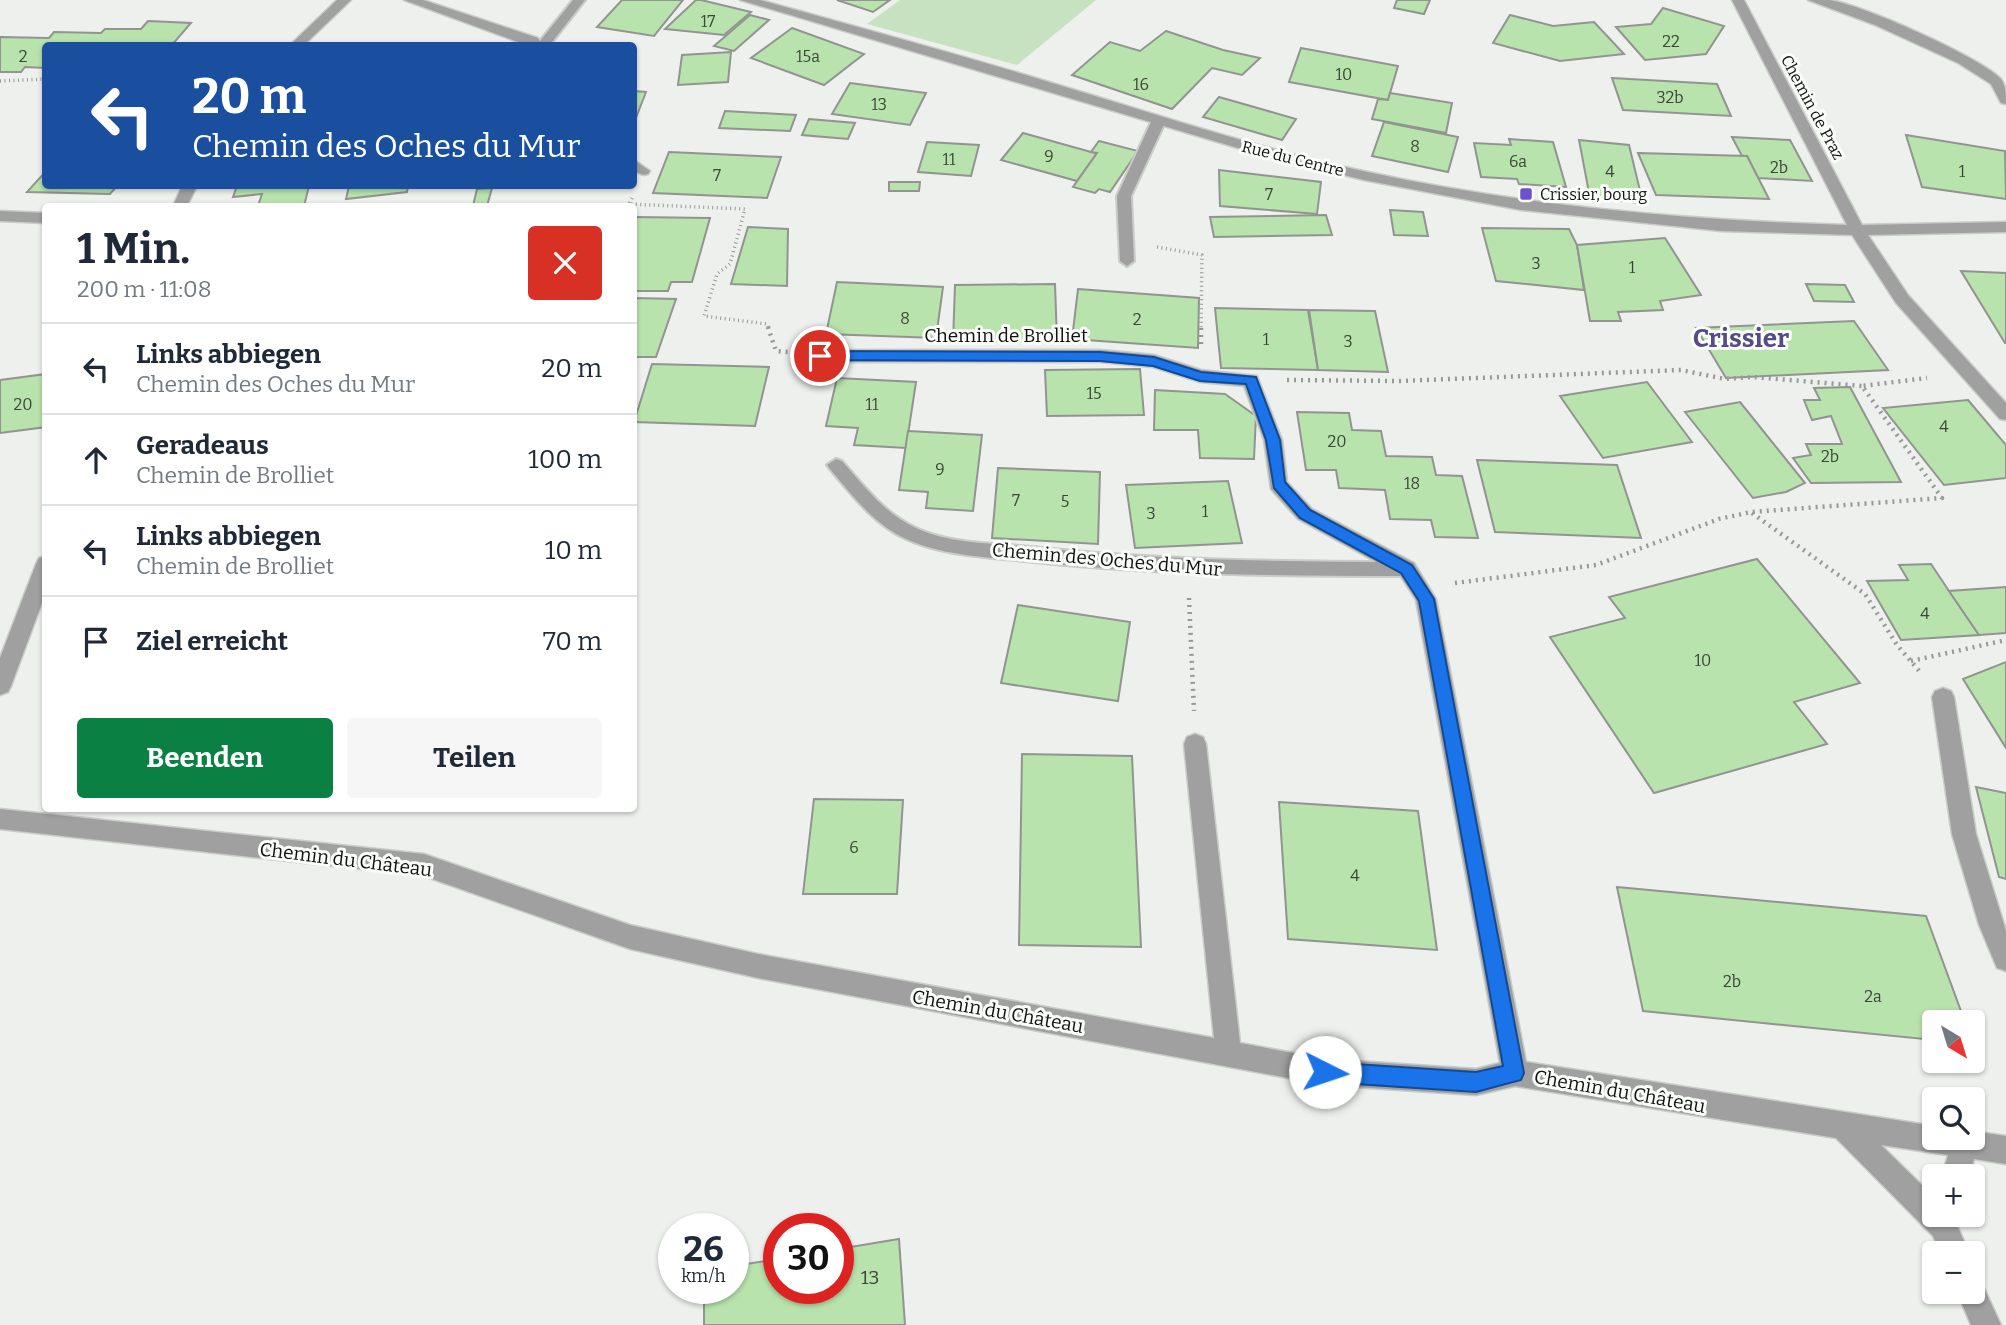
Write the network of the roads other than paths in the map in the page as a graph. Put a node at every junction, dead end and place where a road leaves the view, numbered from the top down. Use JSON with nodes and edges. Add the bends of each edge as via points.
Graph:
{"nodes":[{"id":1,"x":345,"y":0,"type":"edge"},
{"id":2,"x":410,"y":0,"type":"edge"},
{"id":3,"x":579,"y":0,"type":"edge"},
{"id":4,"x":746,"y":0,"type":"edge"},
{"id":5,"x":1738,"y":0,"type":"edge"},
{"id":6,"x":1814,"y":0,"type":"edge"},
{"id":7,"x":299,"y":42,"type":"edge"},
{"id":8,"x":534,"y":42,"type":"edge"},
{"id":9,"x":545,"y":42,"type":"edge"},
{"id":10,"x":2006,"y":100,"type":"edge"},
{"id":11,"x":1159,"y":120,"type":"junction"},
{"id":12,"x":0,"y":216,"type":"edge"},
{"id":13,"x":42,"y":218,"type":"edge"},
{"id":14,"x":2006,"y":227,"type":"edge"},
{"id":15,"x":1857,"y":230,"type":"junction"},
{"id":16,"x":1127,"y":261,"type":"dead end"},
{"id":17,"x":820,"y":356,"type":"road end"},
{"id":18,"x":2006,"y":414,"type":"edge"},
{"id":19,"x":836,"y":465,"type":"dead end"},
{"id":20,"x":1407,"y":569,"type":"junction"},
{"id":21,"x":42,"y":575,"type":"edge"},
{"id":22,"x":0,"y":686,"type":"edge"},
{"id":23,"x":1942,"y":697,"type":"road end"},
{"id":24,"x":1195,"y":744,"type":"road end"},
{"id":25,"x":0,"y":819,"type":"edge"},
{"id":26,"x":2006,"y":959,"type":"edge"},
{"id":27,"x":1228,"y":1053,"type":"junction"},
{"id":28,"x":1514,"y":1073,"type":"junction"},
{"id":29,"x":1843,"y":1126,"type":"junction"},
{"id":30,"x":1922,"y":1138,"type":"edge"},
{"id":31,"x":1985,"y":1148,"type":"edge"},
{"id":32,"x":2006,"y":1150,"type":"edge"},
{"id":33,"x":1922,"y":1199,"type":"edge"},
{"id":34,"x":1976,"y":1304,"type":"edge"},
{"id":35,"x":1986,"y":1325,"type":"edge"}],
"edges":[{"from":1,"to":7,"type":"street"},
{"from":2,"to":8,"type":"street"},
{"from":3,"to":9,"type":"lane"},
{"from":4,"to":11,"type":"street","name":"Rue du Centre"},
{"from":5,"to":15,"type":"street","name":"Chemin de Praz"},
{"from":6,"to":10,"type":"street","via":[[1857,12],[1966,62],[1996,81]]},
{"from":11,"to":15,"type":"street","name":"Rue du Centre","via":[[1352,173],[1521,205],[1721,226]]},
{"from":11,"to":16,"type":"lane","via":[[1124,196]]},
{"from":12,"to":13,"type":"street"},
{"from":14,"to":15,"type":"street","name":"Rue du Centre"},
{"from":15,"to":18,"type":"street","name":"Chemin de Praz","via":[[1902,299]]},
{"from":17,"to":20,"type":"street","name":"Chemin de Brolliet","via":[[1100,356],[1154,361],[1200,376],[1251,380],[1273,440],[1279,484],[1305,514]]},
{"from":19,"to":20,"type":"lane","name":"Chemin des Oches du Mur","via":[[883,518],[912,534],[952,545],[1188,566]]},
{"from":20,"to":28,"type":"street","via":[[1426,599]]},
{"from":21,"to":22,"type":"street"},
{"from":23,"to":26,"type":"street","via":[[1964,834]]},
{"from":24,"to":27,"type":"street"},
{"from":25,"to":27,"type":"street","name":"Chemin du Château","via":[[424,865],[630,937],[758,967]]},
{"from":27,"to":28,"type":"street","name":"Chemin du Château","via":[[1325,1072],[1462,1082]]},
{"from":28,"to":29,"type":"street","name":"Chemin du Château"},
{"from":29,"to":30,"type":"street","name":"Chemin du Château"},
{"from":29,"to":33,"type":"street"},
{"from":31,"to":32,"type":"street","name":"Chemin du Château"},
{"from":34,"to":35,"type":"street"}]}
